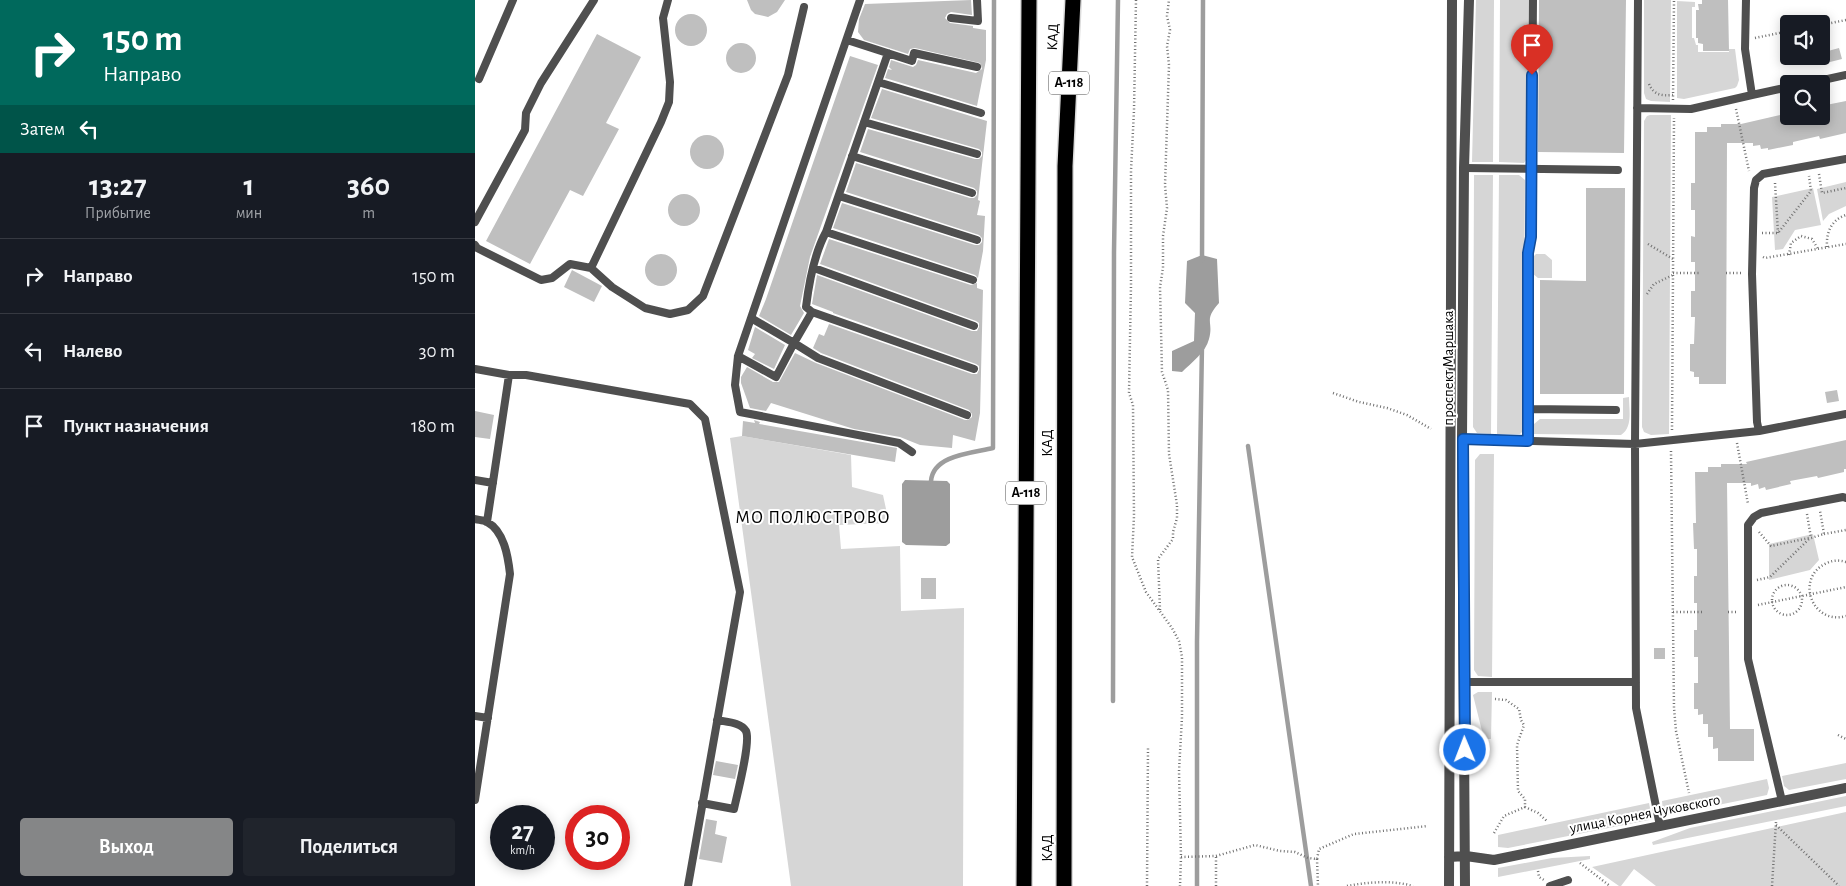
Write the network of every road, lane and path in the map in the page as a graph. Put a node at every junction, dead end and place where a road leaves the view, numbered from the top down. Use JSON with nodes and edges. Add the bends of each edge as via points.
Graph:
{"nodes":[{"id":1,"x":513,"y":0,"type":"edge"},
{"id":2,"x":594,"y":0,"type":"edge"},
{"id":3,"x":668,"y":0,"type":"edge"},
{"id":4,"x":860,"y":0,"type":"edge"},
{"id":5,"x":977,"y":0,"type":"edge"},
{"id":6,"x":1029,"y":0,"type":"edge"},
{"id":7,"x":1073,"y":0,"type":"edge"},
{"id":8,"x":1135,"y":0,"type":"edge"},
{"id":9,"x":1169,"y":0,"type":"edge"},
{"id":10,"x":1452,"y":0,"type":"edge"},
{"id":11,"x":1469,"y":0,"type":"edge"},
{"id":12,"x":1533,"y":0,"type":"edge"},
{"id":13,"x":1638,"y":0,"type":"edge"},
{"id":14,"x":1674,"y":0,"type":"edge"},
{"id":15,"x":1746,"y":0,"type":"edge"},
{"id":16,"x":804,"y":7,"type":"dead end"},
{"id":17,"x":951,"y":18,"type":"dead end"},
{"id":18,"x":1846,"y":20,"type":"edge"},
{"id":19,"x":1830,"y":23,"type":"edge"},
{"id":20,"x":1780,"y":33,"type":"edge"},
{"id":21,"x":1753,"y":38,"type":"dead end"},
{"id":22,"x":847,"y":40,"type":"junction"},
{"id":23,"x":888,"y":53,"type":"junction"},
{"id":24,"x":977,"y":67,"type":"dead end"},
{"id":25,"x":1846,"y":75,"type":"edge"},
{"id":26,"x":1830,"y":79,"type":"edge"},
{"id":27,"x":479,"y":80,"type":"dead end"},
{"id":28,"x":878,"y":82,"type":"junction"},
{"id":29,"x":1648,"y":83,"type":"dead end"},
{"id":30,"x":1780,"y":89,"type":"edge"},
{"id":31,"x":1673,"y":95,"type":"junction"},
{"id":32,"x":1752,"y":95,"type":"junction"},
{"id":33,"x":1736,"y":106,"type":"dead end"},
{"id":34,"x":1637,"y":108,"type":"junction"},
{"id":35,"x":1673,"y":108,"type":"junction"},
{"id":36,"x":981,"y":113,"type":"dead end"},
{"id":37,"x":864,"y":122,"type":"junction"},
{"id":38,"x":977,"y":154,"type":"dead end"},
{"id":39,"x":852,"y":156,"type":"junction"},
{"id":40,"x":1846,"y":159,"type":"edge"},
{"id":41,"x":1464,"y":168,"type":"junction"},
{"id":42,"x":1531,"y":169,"type":"junction"},
{"id":43,"x":1618,"y":170,"type":"dead end"},
{"id":44,"x":1749,"y":171,"type":"dead end"},
{"id":45,"x":1819,"y":174,"type":"dead end"},
{"id":46,"x":1809,"y":176,"type":"dead end"},
{"id":47,"x":1775,"y":182,"type":"dead end"},
{"id":48,"x":1846,"y":188,"type":"edge"},
{"id":49,"x":973,"y":192,"type":"dead end"},
{"id":50,"x":839,"y":196,"type":"junction"},
{"id":51,"x":1846,"y":215,"type":"edge"},
{"id":52,"x":475,"y":222,"type":"edge"},
{"id":53,"x":827,"y":232,"type":"junction"},
{"id":54,"x":1761,"y":233,"type":"dead end"},
{"id":55,"x":1778,"y":233,"type":"junction"},
{"id":56,"x":977,"y":240,"type":"dead end"},
{"id":57,"x":1648,"y":244,"type":"dead end"},
{"id":58,"x":1846,"y":244,"type":"edge"},
{"id":59,"x":475,"y":245,"type":"edge"},
{"id":60,"x":1827,"y":248,"type":"junction"},
{"id":61,"x":1818,"y":249,"type":"junction"},
{"id":62,"x":1760,"y":254,"type":"dead end"},
{"id":63,"x":1789,"y":255,"type":"junction"},
{"id":64,"x":1673,"y":259,"type":"junction"},
{"id":65,"x":591,"y":268,"type":"junction"},
{"id":66,"x":814,"y":268,"type":"junction"},
{"id":67,"x":1699,"y":273,"type":"dead end"},
{"id":68,"x":1726,"y":273,"type":"dead end"},
{"id":69,"x":1745,"y":273,"type":"dead end"},
{"id":70,"x":1673,"y":274,"type":"junction"},
{"id":71,"x":973,"y":280,"type":"dead end"},
{"id":72,"x":1647,"y":294,"type":"dead end"},
{"id":73,"x":812,"y":312,"type":"junction"},
{"id":74,"x":751,"y":318,"type":"junction"},
{"id":75,"x":974,"y":326,"type":"dead end"},
{"id":76,"x":794,"y":343,"type":"junction"},
{"id":77,"x":738,"y":356,"type":"junction"},
{"id":78,"x":475,"y":369,"type":"edge"},
{"id":79,"x":975,"y":369,"type":"dead end"},
{"id":80,"x":509,"y":375,"type":"junction"},
{"id":81,"x":1333,"y":393,"type":"dead end"},
{"id":82,"x":1528,"y":409,"type":"junction"},
{"id":83,"x":1616,"y":410,"type":"dead end"},
{"id":84,"x":1846,"y":414,"type":"edge"},
{"id":85,"x":967,"y":416,"type":"dead end"},
{"id":86,"x":1431,"y":429,"type":"dead end"},
{"id":87,"x":1759,"y":431,"type":"junction"},
{"id":88,"x":1463,"y":439,"type":"junction"},
{"id":89,"x":1528,"y":441,"type":"junction"},
{"id":90,"x":1672,"y":441,"type":"junction"},
{"id":91,"x":1737,"y":443,"type":"dead end"},
{"id":92,"x":1635,"y":444,"type":"junction"},
{"id":93,"x":912,"y":452,"type":"dead end"},
{"id":94,"x":475,"y":480,"type":"edge"},
{"id":95,"x":493,"y":482,"type":"junction"},
{"id":96,"x":1846,"y":498,"type":"edge"},
{"id":97,"x":1748,"y":504,"type":"dead end"},
{"id":98,"x":1828,"y":508,"type":"dead end"},
{"id":99,"x":1820,"y":510,"type":"junction"},
{"id":100,"x":1807,"y":513,"type":"junction"},
{"id":101,"x":1799,"y":515,"type":"dead end"},
{"id":102,"x":475,"y":519,"type":"edge"},
{"id":103,"x":487,"y":522,"type":"junction"},
{"id":104,"x":1748,"y":525,"type":"junction"},
{"id":105,"x":1846,"y":530,"type":"edge"},
{"id":106,"x":1824,"y":534,"type":"junction"},
{"id":107,"x":1811,"y":538,"type":"junction"},
{"id":108,"x":1846,"y":562,"type":"edge"},
{"id":109,"x":1770,"y":577,"type":"dead end"},
{"id":110,"x":1846,"y":587,"type":"edge"},
{"id":111,"x":1809,"y":594,"type":"junction"},
{"id":112,"x":1802,"y":596,"type":"junction"},
{"id":113,"x":1772,"y":603,"type":"junction"},
{"id":114,"x":1747,"y":607,"type":"junction"},
{"id":115,"x":1160,"y":612,"type":"junction"},
{"id":116,"x":1673,"y":612,"type":"junction"},
{"id":117,"x":1702,"y":612,"type":"dead end"},
{"id":118,"x":1728,"y":612,"type":"dead end"},
{"id":119,"x":1739,"y":612,"type":"dead end"},
{"id":120,"x":1846,"y":616,"type":"edge"},
{"id":121,"x":1464,"y":682,"type":"junction"},
{"id":122,"x":1636,"y":682,"type":"junction"},
{"id":123,"x":1495,"y":698,"type":"dead end"},
{"id":124,"x":475,"y":716,"type":"edge"},
{"id":125,"x":488,"y":718,"type":"junction"},
{"id":126,"x":717,"y":720,"type":"junction"},
{"id":127,"x":1838,"y":735,"type":"dead end"},
{"id":128,"x":1846,"y":739,"type":"edge"},
{"id":129,"x":1148,"y":748,"type":"dead end"},
{"id":130,"x":1846,"y":788,"type":"edge"},
{"id":131,"x":1689,"y":793,"type":"dead end"},
{"id":132,"x":475,"y":800,"type":"edge"},
{"id":133,"x":1782,"y":801,"type":"junction"},
{"id":134,"x":702,"y":803,"type":"junction"},
{"id":135,"x":1525,"y":807,"type":"junction"},
{"id":136,"x":1548,"y":822,"type":"dead end"},
{"id":137,"x":1428,"y":826,"type":"dead end"},
{"id":138,"x":1660,"y":826,"type":"junction"},
{"id":139,"x":1494,"y":833,"type":"dead end"},
{"id":140,"x":1216,"y":856,"type":"junction"},
{"id":141,"x":1466,"y":856,"type":"junction"},
{"id":142,"x":1181,"y":857,"type":"junction"},
{"id":143,"x":1449,"y":857,"type":"junction"},
{"id":144,"x":1317,"y":859,"type":"junction"},
{"id":145,"x":1580,"y":862,"type":"dead end"},
{"id":146,"x":1568,"y":880,"type":"dead end"},
{"id":147,"x":688,"y":886,"type":"edge"},
{"id":148,"x":1024,"y":886,"type":"edge"},
{"id":149,"x":1064,"y":886,"type":"edge"},
{"id":150,"x":1147,"y":886,"type":"edge"},
{"id":151,"x":1180,"y":886,"type":"edge"},
{"id":152,"x":1215,"y":886,"type":"edge"},
{"id":153,"x":1318,"y":886,"type":"edge"},
{"id":154,"x":1347,"y":886,"type":"edge"},
{"id":155,"x":1413,"y":886,"type":"edge"},
{"id":156,"x":1449,"y":886,"type":"edge"},
{"id":157,"x":1465,"y":886,"type":"edge"},
{"id":158,"x":1550,"y":886,"type":"edge"},
{"id":159,"x":1610,"y":886,"type":"edge"},
{"id":160,"x":1772,"y":886,"type":"edge"},
{"id":161,"x":1839,"y":886,"type":"edge"}],
"edges":[{"from":1,"to":27,"type":"lane"},
{"from":2,"to":52,"type":"lane","via":[[541,83],[526,113],[525,130]]},
{"from":3,"to":65,"type":"lane","via":[[663,18],[669,102]]},
{"from":4,"to":22,"type":"lane"},
{"from":5,"to":17,"type":"lane","via":[[978,21]]},
{"from":6,"to":148,"type":"highway","name":"КАД","number":"А-118"},
{"from":7,"to":149,"type":"highway","name":"КАД","number":"А-118","via":[[1065,166]]},
{"from":8,"to":115,"type":"path","via":[[1129,393],[1133,405],[1132,557],[1146,592]]},
{"from":9,"to":115,"type":"path","via":[[1167,208],[1160,287],[1162,372],[1168,390],[1169,454],[1177,518],[1173,539],[1159,559]]},
{"from":10,"to":143,"type":"street","name":"проспект Маршака"},
{"from":11,"to":41,"type":"street","name":"проспект Маршака"},
{"from":12,"to":42,"type":"lane"},
{"from":13,"to":34,"type":"lane"},
{"from":14,"to":31,"type":"path"},
{"from":15,"to":32,"type":"lane","via":[[1745,49]]},
{"from":16,"to":65,"type":"lane","via":[[788,75],[703,296],[688,310],[670,314],[645,308]]},
{"from":18,"to":19,"type":"path"},
{"from":20,"to":21,"type":"path"},
{"from":22,"to":23,"type":"lane"},
{"from":22,"to":74,"type":"lane"},
{"from":23,"to":24,"type":"lane","via":[[912,60],[914,53]]},
{"from":23,"to":28,"type":"lane"},
{"from":25,"to":26,"type":"lane"},
{"from":28,"to":36,"type":"lane"},
{"from":28,"to":37,"type":"lane"},
{"from":29,"to":31,"type":"path","via":[[1657,94]]},
{"from":30,"to":32,"type":"lane"},
{"from":31,"to":35,"type":"path"},
{"from":32,"to":35,"type":"lane","via":[[1691,109]]},
{"from":33,"to":44,"type":"path"},
{"from":34,"to":35,"type":"lane"},
{"from":34,"to":92,"type":"lane"},
{"from":35,"to":64,"type":"path"},
{"from":37,"to":38,"type":"lane"},
{"from":37,"to":39,"type":"lane"},
{"from":39,"to":49,"type":"lane"},
{"from":39,"to":50,"type":"lane"},
{"from":40,"to":87,"type":"lane","via":[[1763,174],[1756,180],[1753,274]]},
{"from":41,"to":42,"type":"lane"},
{"from":41,"to":88,"type":"street","name":"проспект Маршака"},
{"from":42,"to":43,"type":"lane"},
{"from":42,"to":82,"type":"lane"},
{"from":45,"to":48,"type":"path","via":[[1822,193]]},
{"from":46,"to":55,"type":"path","via":[[1811,191]]},
{"from":47,"to":55,"type":"path"},
{"from":50,"to":53,"type":"lane"},
{"from":50,"to":56,"type":"lane"},
{"from":51,"to":60,"type":"path","via":[[1831,226]]},
{"from":53,"to":66,"type":"lane"},
{"from":53,"to":71,"type":"lane"},
{"from":54,"to":55,"type":"path"},
{"from":57,"to":64,"type":"path"},
{"from":58,"to":60,"type":"path"},
{"from":59,"to":65,"type":"lane","via":[[541,280],[552,278],[570,264]]},
{"from":60,"to":61,"type":"path"},
{"from":61,"to":63,"type":"path"},
{"from":61,"to":63,"type":"path","via":[[1812,239],[1801,236],[1791,243]]},
{"from":62,"to":63,"type":"path","via":[[1765,258]]},
{"from":64,"to":70,"type":"path"},
{"from":66,"to":73,"type":"lane","via":[[806,307]]},
{"from":66,"to":75,"type":"lane"},
{"from":67,"to":70,"type":"path"},
{"from":68,"to":69,"type":"path"},
{"from":70,"to":72,"type":"path","via":[[1654,284]]},
{"from":70,"to":90,"type":"path"},
{"from":73,"to":76,"type":"lane"},
{"from":73,"to":79,"type":"lane"},
{"from":74,"to":76,"type":"lane"},
{"from":74,"to":77,"type":"lane"},
{"from":76,"to":77,"type":"lane","via":[[776,377]]},
{"from":76,"to":85,"type":"lane","via":[[818,358]]},
{"from":77,"to":93,"type":"lane","via":[[735,385],[739,412],[899,443]]},
{"from":78,"to":80,"type":"lane"},
{"from":80,"to":95,"type":"lane"},
{"from":80,"to":126,"type":"lane","via":[[526,375],[689,404],[705,419],[739,592]]},
{"from":81,"to":86,"type":"path","via":[[1407,415]]},
{"from":82,"to":83,"type":"lane"},
{"from":82,"to":89,"type":"lane"},
{"from":84,"to":87,"type":"lane"},
{"from":87,"to":90,"type":"lane"},
{"from":88,"to":89,"type":"lane"},
{"from":88,"to":121,"type":"street","name":"проспект Маршака"},
{"from":89,"to":92,"type":"lane"},
{"from":90,"to":92,"type":"lane"},
{"from":90,"to":116,"type":"path"},
{"from":91,"to":97,"type":"path"},
{"from":92,"to":122,"type":"lane"},
{"from":94,"to":95,"type":"lane"},
{"from":95,"to":103,"type":"lane"},
{"from":96,"to":104,"type":"lane","via":[[1761,513]]},
{"from":98,"to":99,"type":"path"},
{"from":99,"to":100,"type":"path"},
{"from":99,"to":106,"type":"path"},
{"from":100,"to":101,"type":"path"},
{"from":100,"to":107,"type":"path"},
{"from":102,"to":103,"type":"lane"},
{"from":103,"to":125,"type":"lane","via":[[501,536],[510,574]]},
{"from":104,"to":107,"type":"path","via":[[1755,528],[1771,546]]},
{"from":104,"to":114,"type":"lane"},
{"from":105,"to":106,"type":"path"},
{"from":106,"to":107,"type":"path"},
{"from":107,"to":109,"type":"path"},
{"from":108,"to":111,"type":"path","via":[[1832,561],[1821,565],[1813,573]]},
{"from":110,"to":111,"type":"path"},
{"from":111,"to":112,"type":"path"},
{"from":111,"to":120,"type":"path","via":[[1813,605],[1822,613],[1832,617]]},
{"from":112,"to":113,"type":"path"},
{"from":112,"to":113,"type":"path","via":[[1791,585],[1781,586],[1773,593]]},
{"from":112,"to":113,"type":"path","via":[[1800,608],[1790,615],[1778,613]]},
{"from":113,"to":114,"type":"path"},
{"from":114,"to":133,"type":"lane","via":[[1748,659]]},
{"from":115,"to":142,"type":"path","via":[[1179,641],[1182,657]]},
{"from":116,"to":117,"type":"path"},
{"from":116,"to":131,"type":"path","via":[[1676,731]]},
{"from":118,"to":119,"type":"path"},
{"from":121,"to":122,"type":"lane"},
{"from":121,"to":141,"type":"street","name":"проспект Маршака"},
{"from":122,"to":138,"type":"lane","via":[[1636,708]]},
{"from":123,"to":135,"type":"path","via":[[1506,700],[1519,709],[1524,724],[1517,754],[1518,791],[1525,799]]},
{"from":124,"to":125,"type":"lane"},
{"from":125,"to":132,"type":"lane"},
{"from":126,"to":134,"type":"lane"},
{"from":126,"to":134,"type":"lane","via":[[741,726],[746,732],[747,746],[735,810]]},
{"from":127,"to":128,"type":"path"},
{"from":129,"to":150,"type":"path"},
{"from":130,"to":133,"type":"street","name":"улица Корнея Чуковского"},
{"from":133,"to":138,"type":"street","name":"улица Корнея Чуковского"},
{"from":134,"to":147,"type":"lane"},
{"from":135,"to":136,"type":"path","via":[[1538,812]]},
{"from":135,"to":139,"type":"path","via":[[1504,816]]},
{"from":137,"to":144,"type":"path","via":[[1354,834],[1319,849]]},
{"from":138,"to":141,"type":"street","name":"улица Корнея Чуковского","via":[[1494,860]]},
{"from":140,"to":142,"type":"path"},
{"from":140,"to":144,"type":"path","via":[[1255,845]]},
{"from":140,"to":152,"type":"path"},
{"from":141,"to":143,"type":"street","name":"улица Корнея Чуковского"},
{"from":141,"to":157,"type":"street","name":"проспект Маршака"},
{"from":142,"to":151,"type":"path"},
{"from":143,"to":156,"type":"street","name":"проспект Маршака"},
{"from":144,"to":153,"type":"path"},
{"from":145,"to":159,"type":"path"},
{"from":146,"to":158,"type":"lane"},
{"from":154,"to":155,"type":"path","via":[[1386,882]]},
{"from":160,"to":161,"type":"path","via":[[1776,824]]}]}
